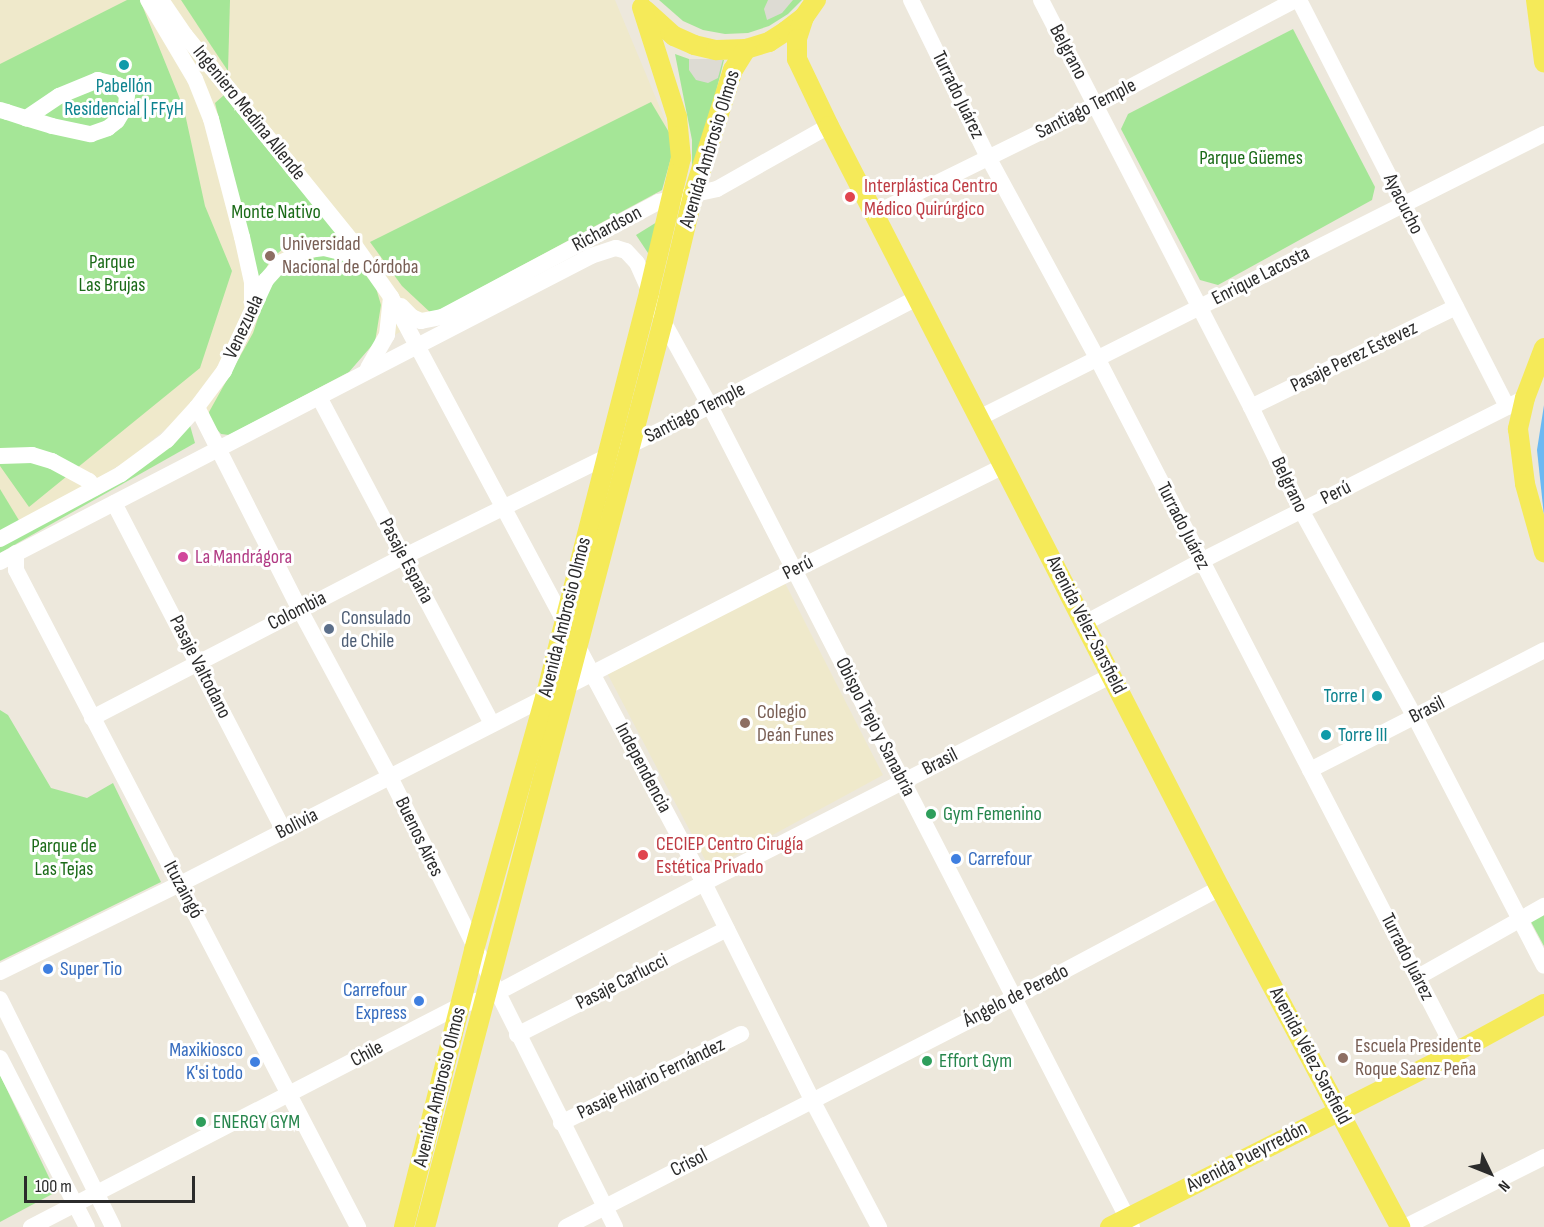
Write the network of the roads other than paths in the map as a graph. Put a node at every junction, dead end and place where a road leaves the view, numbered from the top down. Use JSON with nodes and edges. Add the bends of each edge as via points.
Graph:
{"nodes":[{"id":1,"x":148,"y":0,"type":"edge"},
{"id":2,"x":161,"y":0,"type":"edge"},
{"id":3,"x":816,"y":0,"type":"edge"},
{"id":4,"x":911,"y":0,"type":"edge"},
{"id":5,"x":1041,"y":0,"type":"edge"},
{"id":6,"x":1297,"y":0,"type":"edge"},
{"id":7,"x":1536,"y":0,"type":"edge"},
{"id":8,"x":640,"y":3,"type":"edge"},
{"id":9,"x":804,"y":17,"type":"junction"},
{"id":10,"x":746,"y":49,"type":"junction"},
{"id":11,"x":1544,"y":62,"type":"edge"},
{"id":12,"x":225,"y":85,"type":"junction"},
{"id":13,"x":204,"y":98,"type":"junction"},
{"id":14,"x":1096,"y":105,"type":"junction"},
{"id":15,"x":0,"y":110,"type":"edge"},
{"id":16,"x":26,"y":118,"type":"junction"},
{"id":17,"x":830,"y":126,"type":"junction"},
{"id":18,"x":1544,"y":134,"type":"edge"},
{"id":19,"x":988,"y":157,"type":"junction"},
{"id":20,"x":693,"y":195,"type":"junction"},
{"id":21,"x":671,"y":198,"type":"junction"},
{"id":22,"x":1403,"y":204,"type":"junction"},
{"id":23,"x":874,"y":214,"type":"junction"},
{"id":24,"x":373,"y":268,"type":"junction"},
{"id":25,"x":650,"y":292,"type":"junction"},
{"id":26,"x":392,"y":297,"type":"junction"},
{"id":27,"x":917,"y":298,"type":"junction"},
{"id":28,"x":1456,"y":307,"type":"junction"},
{"id":29,"x":1198,"y":308,"type":"junction"},
{"id":30,"x":252,"y":311,"type":"junction"},
{"id":31,"x":663,"y":321,"type":"junction"},
{"id":32,"x":418,"y":344,"type":"junction"},
{"id":33,"x":1544,"y":348,"type":"edge"},
{"id":34,"x":1097,"y":358,"type":"junction"},
{"id":35,"x":366,"y":371,"type":"junction"},
{"id":36,"x":319,"y":397,"type":"junction"},
{"id":37,"x":1525,"y":398,"type":"junction"},
{"id":38,"x":710,"y":406,"type":"junction"},
{"id":39,"x":197,"y":407,"type":"junction"},
{"id":40,"x":1251,"y":407,"type":"junction"},
{"id":41,"x":1507,"y":407,"type":"junction"},
{"id":42,"x":979,"y":418,"type":"junction"},
{"id":43,"x":629,"y":446,"type":"junction"},
{"id":44,"x":218,"y":449,"type":"junction"},
{"id":45,"x":0,"y":456,"type":"edge"},
{"id":46,"x":606,"y":458,"type":"junction"},
{"id":47,"x":1004,"y":466,"type":"junction"},
{"id":48,"x":95,"y":488,"type":"junction"},
{"id":49,"x":114,"y":503,"type":"junction"},
{"id":50,"x":504,"y":507,"type":"junction"},
{"id":51,"x":1301,"y":510,"type":"junction"},
{"id":52,"x":0,"y":539,"type":"edge"},
{"id":53,"x":1544,"y":552,"type":"edge"},
{"id":54,"x":16,"y":553,"type":"junction"},
{"id":55,"x":404,"y":556,"type":"junction"},
{"id":56,"x":1201,"y":561,"type":"junction"},
{"id":57,"x":0,"y":562,"type":"edge"},
{"id":58,"x":795,"y":570,"type":"junction"},
{"id":59,"x":300,"y":610,"type":"junction"},
{"id":60,"x":563,"y":618,"type":"junction"},
{"id":61,"x":1085,"y":623,"type":"junction"},
{"id":62,"x":577,"y":643,"type":"junction"},
{"id":63,"x":1544,"y":650,"type":"edge"},
{"id":64,"x":197,"y":661,"type":"junction"},
{"id":65,"x":593,"y":673,"type":"junction"},
{"id":66,"x":1112,"y":675,"type":"junction"},
{"id":67,"x":568,"y":686,"type":"junction"},
{"id":68,"x":545,"y":698,"type":"junction"},
{"id":69,"x":1415,"y":717,"type":"junction"},
{"id":70,"x":92,"y":718,"type":"junction"},
{"id":71,"x":492,"y":724,"type":"junction"},
{"id":72,"x":1310,"y":770,"type":"junction"},
{"id":73,"x":390,"y":777,"type":"junction"},
{"id":74,"x":902,"y":781,"type":"junction"},
{"id":75,"x":284,"y":831,"type":"junction"},
{"id":76,"x":704,"y":883,"type":"junction"},
{"id":77,"x":180,"y":884,"type":"junction"},
{"id":78,"x":1220,"y":888,"type":"junction"},
{"id":79,"x":1544,"y":906,"type":"edge"},
{"id":80,"x":1521,"y":919,"type":"junction"},
{"id":81,"x":727,"y":929,"type":"junction"},
{"id":82,"x":474,"y":950,"type":"junction"},
{"id":83,"x":1544,"y":966,"type":"edge"},
{"id":84,"x":0,"y":972,"type":"edge"},
{"id":85,"x":1418,"y":977,"type":"junction"},
{"id":86,"x":492,"y":990,"type":"junction"},
{"id":87,"x":1015,"y":997,"type":"junction"},
{"id":88,"x":0,"y":999,"type":"edge"},
{"id":89,"x":1544,"y":1004,"type":"edge"},
{"id":90,"x":461,"y":1005,"type":"junction"},
{"id":91,"x":741,"y":1034,"type":"dead end"},
{"id":92,"x":516,"y":1035,"type":"junction"},
{"id":93,"x":1456,"y":1052,"type":"junction"},
{"id":94,"x":0,"y":1058,"type":"edge"},
{"id":95,"x":290,"y":1094,"type":"junction"},
{"id":96,"x":812,"y":1100,"type":"junction"},
{"id":97,"x":1339,"y":1110,"type":"junction"},
{"id":98,"x":561,"y":1124,"type":"junction"},
{"id":99,"x":1544,"y":1156,"type":"edge"},
{"id":100,"x":96,"y":1195,"type":"junction"},
{"id":101,"x":72,"y":1207,"type":"junction"},
{"id":102,"x":605,"y":1207,"type":"junction"},
{"id":103,"x":1123,"y":1224,"type":"edge"},
{"id":104,"x":31,"y":1227,"type":"edge"},
{"id":105,"x":63,"y":1227,"type":"edge"},
{"id":106,"x":87,"y":1227,"type":"edge"},
{"id":107,"x":113,"y":1227,"type":"edge"},
{"id":108,"x":358,"y":1227,"type":"edge"},
{"id":109,"x":405,"y":1227,"type":"edge"},
{"id":110,"x":425,"y":1227,"type":"edge"},
{"id":111,"x":566,"y":1227,"type":"edge"},
{"id":112,"x":615,"y":1227,"type":"edge"},
{"id":113,"x":879,"y":1227,"type":"edge"},
{"id":114,"x":1400,"y":1227,"type":"edge"},
{"id":115,"x":1405,"y":1227,"type":"edge"}],
"edges":[{"from":1,"to":13,"type":"street","name":"Ingeniero Medina Allende"},
{"from":2,"to":12,"type":"street","name":"Ingeniero Medina Allende"},
{"from":3,"to":9,"type":"main road"},
{"from":4,"to":19,"type":"street","name":"Turrado Juárez"},
{"from":5,"to":14,"type":"street","name":"Belgrano"},
{"from":6,"to":14,"type":"street","name":"Santiago Temple"},
{"from":6,"to":22,"type":"street","name":"Ayacucho"},
{"from":7,"to":11,"type":"main road"},
{"from":8,"to":10,"type":"main road","via":[[657,23],[694,45],[716,50]]},
{"from":8,"to":21,"type":"main road","name":"Avenida Ambrosio Olmos","via":[[680,133],[681,158]]},
{"from":9,"to":10,"type":"main road","via":[[769,42]]},
{"from":9,"to":17,"type":"main road","name":"Avenida Vélez Sarsfield","via":[[796,39],[797,59]]},
{"from":10,"to":20,"type":"main road","name":"Avenida Ambrosio Olmos","via":[[733,70]]},
{"from":12,"to":13,"type":"street"},
{"from":12,"to":24,"type":"street","name":"Ingeniero Medina Allende"},
{"from":13,"to":30,"type":"street","name":"Ingeniero Medina Allende","via":[[237,215],[252,282]]},
{"from":14,"to":19,"type":"street","name":"Santiago Temple"},
{"from":14,"to":29,"type":"street","name":"Belgrano"},
{"from":15,"to":16,"type":"street"},
{"from":16,"to":16,"type":"street","via":[[66,130],[99,133],[123,113],[127,95],[118,85],[98,80],[58,96]]},
{"from":17,"to":20,"type":"street","name":"Richardson","via":[[717,189]]},
{"from":17,"to":23,"type":"main road","name":"Avenida Vélez Sarsfield"},
{"from":18,"to":22,"type":"street","name":"Enrique Lacosta"},
{"from":19,"to":23,"type":"street","name":"Santiago Temple"},
{"from":19,"to":34,"type":"street","name":"Turrado Juárez"},
{"from":20,"to":21,"type":"street","name":"Richardson"},
{"from":20,"to":31,"type":"main road","name":"Avenida Ambrosio Olmos"},
{"from":21,"to":25,"type":"main road","name":"Avenida Ambrosio Olmos"},
{"from":21,"to":26,"type":"street","name":"Richardson","via":[[442,317],[421,321]]},
{"from":22,"to":28,"type":"street","name":"Ayacucho"},
{"from":22,"to":29,"type":"street","name":"Enrique Lacosta"},
{"from":23,"to":27,"type":"main road","name":"Avenida Vélez Sarsfield"},
{"from":24,"to":26,"type":"street","name":"Ingeniero Medina Allende"},
{"from":24,"to":30,"type":"street","name":"Venezuela","via":[[337,249],[308,249],[293,255],[271,273]]},
{"from":25,"to":31,"type":"street","name":"Obispo Trejo y Sanabria"},
{"from":25,"to":32,"type":"street","name":"Richardson","via":[[632,257],[616,248],[605,250]]},
{"from":25,"to":46,"type":"main road","name":"Avenida Ambrosio Olmos"},
{"from":26,"to":32,"type":"street","name":"Ingeniero Medina Allende"},
{"from":26,"to":35,"type":"street","via":[[387,335]]},
{"from":27,"to":38,"type":"street","name":"Santiago Temple"},
{"from":27,"to":42,"type":"main road","name":"Avenida Vélez Sarsfield"},
{"from":28,"to":40,"type":"street","name":"Pasaje Perez Estevez"},
{"from":28,"to":41,"type":"street","name":"Ayacucho"},
{"from":29,"to":34,"type":"street","name":"Enrique Lacosta"},
{"from":29,"to":40,"type":"street","name":"Belgrano"},
{"from":30,"to":39,"type":"street","name":"Venezuela","via":[[224,371]]},
{"from":31,"to":38,"type":"street","name":"Obispo Trejo y Sanabria"},
{"from":31,"to":43,"type":"main road","name":"Avenida Ambrosio Olmos"},
{"from":32,"to":35,"type":"street"},
{"from":32,"to":50,"type":"street","name":"Independencia"},
{"from":33,"to":37,"type":"main road"},
{"from":34,"to":42,"type":"street","name":"Enrique Lacosta"},
{"from":34,"to":56,"type":"street","name":"Turrado Juárez"},
{"from":35,"to":36,"type":"street"},
{"from":36,"to":44,"type":"street"},
{"from":36,"to":55,"type":"street","name":"Pasaje España"},
{"from":37,"to":41,"type":"street","name":"Perú"},
{"from":37,"to":53,"type":"main road","via":[[1518,429],[1520,452]]},
{"from":38,"to":43,"type":"street","name":"Santiago Temple"},
{"from":38,"to":58,"type":"street","name":"Obispo Trejo y Sanabria"},
{"from":39,"to":44,"type":"street"},
{"from":39,"to":48,"type":"street","name":"Venezuela","via":[[144,458]]},
{"from":40,"to":51,"type":"street","name":"Belgrano"},
{"from":41,"to":51,"type":"street","name":"Perú"},
{"from":42,"to":47,"type":"main road","name":"Avenida Vélez Sarsfield"},
{"from":43,"to":46,"type":"street","name":"Santiago Temple"},
{"from":43,"to":62,"type":"main road","name":"Avenida Ambrosio Olmos"},
{"from":44,"to":49,"type":"street"},
{"from":44,"to":59,"type":"street","name":"Buenos Aires"},
{"from":45,"to":48,"type":"street","via":[[32,455],[52,461]]},
{"from":46,"to":50,"type":"street","name":"Santiago Temple"},
{"from":46,"to":60,"type":"main road","name":"Avenida Ambrosio Olmos"},
{"from":47,"to":58,"type":"street","name":"Perú"},
{"from":47,"to":61,"type":"main road","name":"Avenida Vélez Sarsfield"},
{"from":48,"to":52,"type":"street"},
{"from":49,"to":54,"type":"street"},
{"from":49,"to":64,"type":"street","name":"Pasaje Valtodano"},
{"from":50,"to":55,"type":"street","name":"Colombia"},
{"from":50,"to":60,"type":"street","name":"Independencia"},
{"from":51,"to":56,"type":"street","name":"Perú"},
{"from":51,"to":69,"type":"street","name":"Belgrano"},
{"from":54,"to":57,"type":"street"},
{"from":54,"to":70,"type":"street","name":"Ituzaingó","via":[[16,570]]},
{"from":55,"to":59,"type":"street","name":"Colombia"},
{"from":55,"to":71,"type":"street","name":"Pasaje España"},
{"from":56,"to":61,"type":"street","name":"Perú"},
{"from":56,"to":72,"type":"street","name":"Turrado Juárez"},
{"from":58,"to":65,"type":"street","name":"Perú"},
{"from":58,"to":74,"type":"street","name":"Obispo Trejo y Sanabria"},
{"from":59,"to":64,"type":"street","name":"Colombia"},
{"from":59,"to":73,"type":"street","name":"Buenos Aires"},
{"from":60,"to":62,"type":"street","name":"Independencia"},
{"from":60,"to":68,"type":"main road","name":"Avenida Ambrosio Olmos"},
{"from":61,"to":66,"type":"main road","name":"Avenida Vélez Sarsfield"},
{"from":62,"to":65,"type":"street","name":"Independencia"},
{"from":62,"to":67,"type":"main road","name":"Avenida Ambrosio Olmos"},
{"from":63,"to":69,"type":"street","name":"Brasil"},
{"from":64,"to":70,"type":"street","name":"Colombia"},
{"from":64,"to":75,"type":"street","name":"Pasaje Valtodano"},
{"from":65,"to":67,"type":"street","name":"Bolivia"},
{"from":65,"to":76,"type":"street","name":"Independencia"},
{"from":66,"to":74,"type":"street","name":"Brasil"},
{"from":66,"to":78,"type":"main road","name":"Avenida Vélez Sarsfield"},
{"from":67,"to":68,"type":"street","name":"Bolivia"},
{"from":67,"to":86,"type":"main road","name":"Avenida Ambrosio Olmos"},
{"from":68,"to":71,"type":"street","name":"Bolivia"},
{"from":68,"to":82,"type":"main road","name":"Avenida Ambrosio Olmos"},
{"from":69,"to":72,"type":"street","name":"Brasil"},
{"from":69,"to":80,"type":"street","name":"Belgrano"},
{"from":70,"to":77,"type":"street","name":"Ituzaingó"},
{"from":71,"to":73,"type":"street","name":"Bolivia"},
{"from":72,"to":85,"type":"street","name":"Turrado Juárez"},
{"from":73,"to":75,"type":"street","name":"Bolivia"},
{"from":73,"to":82,"type":"street","name":"Buenos Aires"},
{"from":74,"to":76,"type":"street","name":"Brasil"},
{"from":74,"to":87,"type":"street","name":"Obispo Trejo y Sanabria"},
{"from":75,"to":77,"type":"street","name":"Bolivia"},
{"from":76,"to":81,"type":"street","name":"Independencia"},
{"from":76,"to":86,"type":"street","name":"Chile"},
{"from":77,"to":84,"type":"street","name":"Bolivia"},
{"from":77,"to":95,"type":"street","name":"Ituzaingó"},
{"from":78,"to":87,"type":"street","name":"Ángelo de Peredo"},
{"from":78,"to":97,"type":"main road","name":"Avenida Vélez Sarsfield"},
{"from":79,"to":80,"type":"street"},
{"from":80,"to":83,"type":"street","name":"Belgrano"},
{"from":80,"to":85,"type":"street"},
{"from":81,"to":92,"type":"street","name":"Pasaje Carlucci"},
{"from":81,"to":96,"type":"street","name":"Independencia"},
{"from":82,"to":86,"type":"street","name":"Buenos Aires"},
{"from":82,"to":90,"type":"main road","name":"Avenida Ambrosio Olmos"},
{"from":85,"to":93,"type":"street","name":"Turrado Juárez"},
{"from":86,"to":90,"type":"street","name":"Chile"},
{"from":86,"to":92,"type":"street","name":"Buenos Aires"},
{"from":86,"to":110,"type":"main road","name":"Avenida Ambrosio Olmos"},
{"from":87,"to":96,"type":"street","name":"Ángelo de Peredo"},
{"from":87,"to":103,"type":"street","name":"Obispo Trejo y Sanabria"},
{"from":88,"to":100,"type":"street"},
{"from":89,"to":93,"type":"main road","name":"Avenida Pueyrredón"},
{"from":90,"to":95,"type":"street","name":"Chile"},
{"from":90,"to":109,"type":"main road","name":"Avenida Ambrosio Olmos"},
{"from":91,"to":98,"type":"street","name":"Pasaje Hilario Fernández"},
{"from":92,"to":98,"type":"street","name":"Buenos Aires"},
{"from":93,"to":97,"type":"main road","name":"Avenida Pueyrredón"},
{"from":94,"to":101,"type":"street"},
{"from":95,"to":100,"type":"street","name":"Chile"},
{"from":95,"to":108,"type":"street","name":"Ituzaingó"},
{"from":96,"to":102,"type":"street","name":"Crisol"},
{"from":96,"to":113,"type":"street","name":"Independencia"},
{"from":97,"to":103,"type":"main road","name":"Avenida Pueyrredón"},
{"from":97,"to":114,"type":"main road","name":"Avenida Vélez Sarsfield"},
{"from":98,"to":102,"type":"street","name":"Buenos Aires"},
{"from":99,"to":115,"type":"street"},
{"from":100,"to":101,"type":"street","name":"Chile"},
{"from":100,"to":107,"type":"street"},
{"from":101,"to":104,"type":"street","name":"Chile"},
{"from":101,"to":105,"type":"street"},
{"from":101,"to":106,"type":"street"},
{"from":102,"to":111,"type":"street","name":"Crisol"},
{"from":102,"to":112,"type":"street","name":"Buenos Aires"}]}
